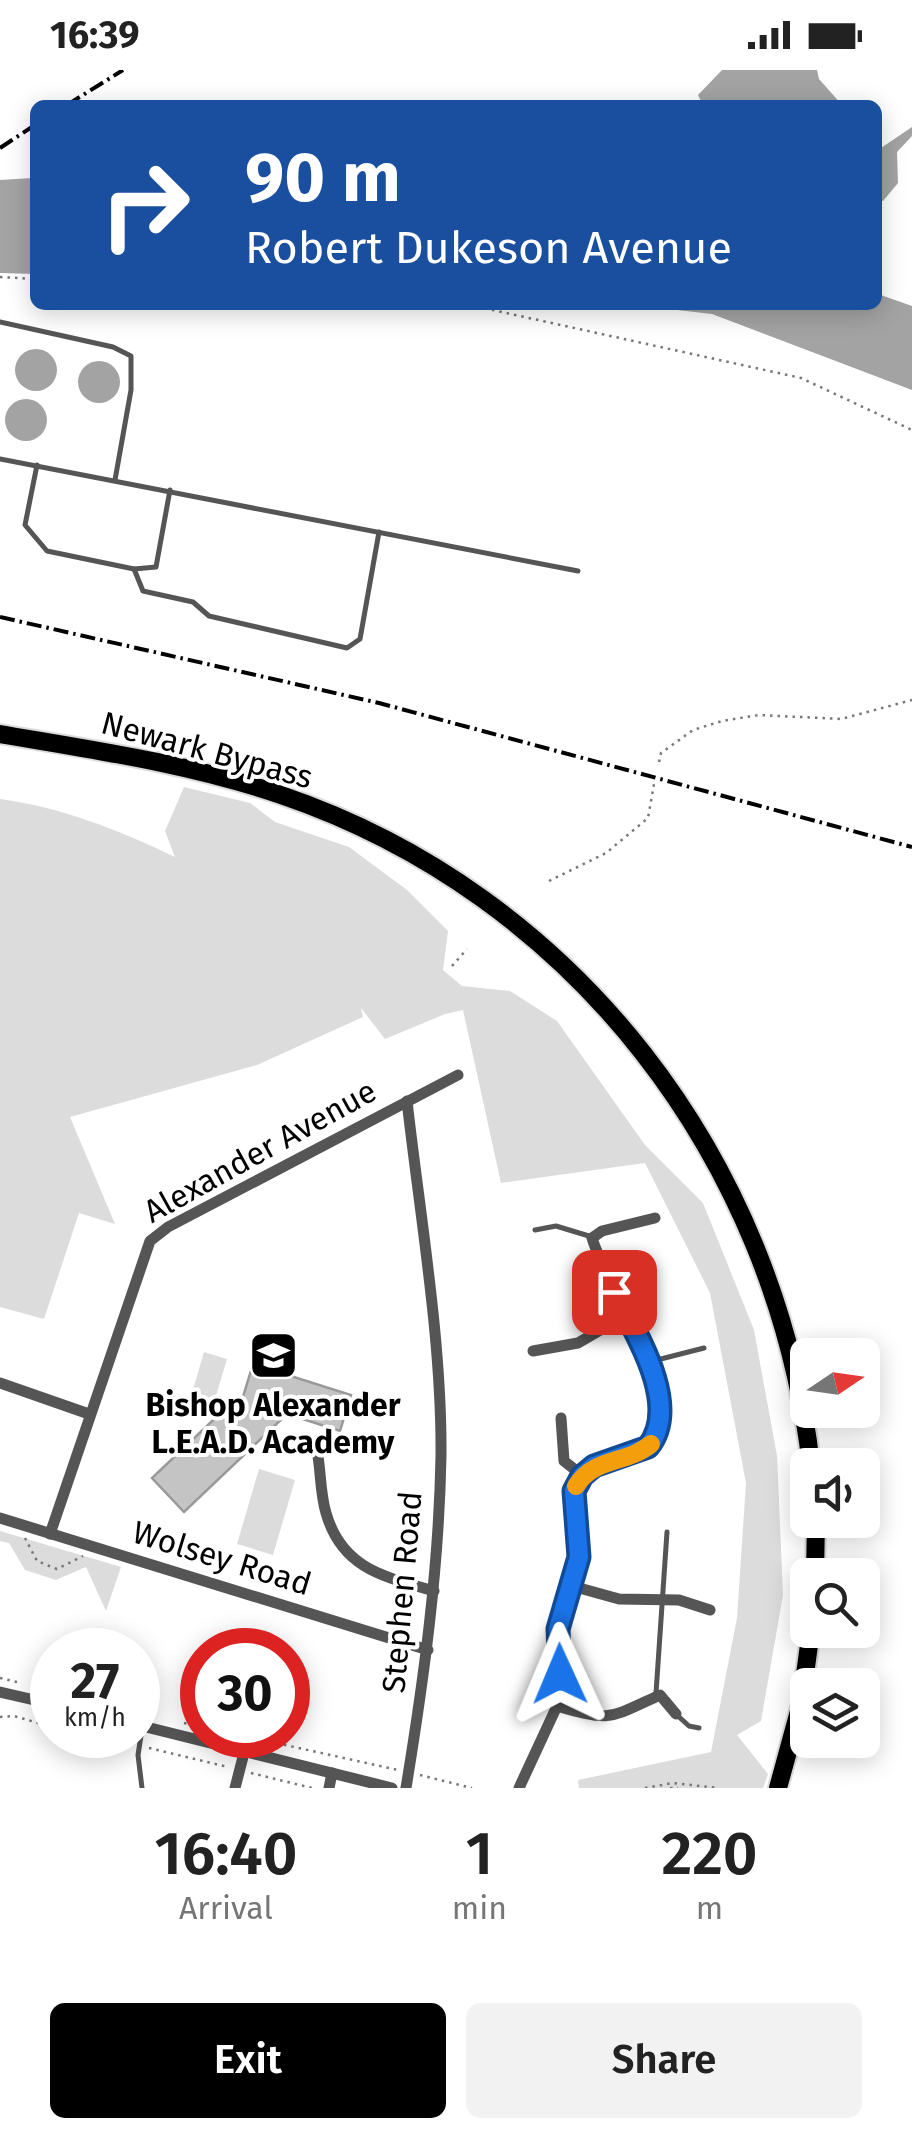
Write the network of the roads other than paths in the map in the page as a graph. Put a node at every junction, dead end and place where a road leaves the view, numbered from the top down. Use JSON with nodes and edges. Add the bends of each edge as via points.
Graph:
{"nodes":[{"id":1,"x":0,"y":322,"type":"edge"},
{"id":2,"x":0,"y":458,"type":"edge"},
{"id":3,"x":36,"y":466,"type":"junction"},
{"id":4,"x":116,"y":480,"type":"junction"},
{"id":5,"x":170,"y":490,"type":"junction"},
{"id":6,"x":380,"y":532,"type":"junction"},
{"id":7,"x":134,"y":569,"type":"junction"},
{"id":8,"x":578,"y":571,"type":"dead end"},
{"id":9,"x":0,"y":734,"type":"edge"},
{"id":10,"x":458,"y":1075,"type":"dead end"},
{"id":11,"x":407,"y":1101,"type":"junction"},
{"id":12,"x":655,"y":1218,"type":"dead end"},
{"id":13,"x":535,"y":1230,"type":"dead end"},
{"id":14,"x":592,"y":1238,"type":"junction"},
{"id":15,"x":626,"y":1315,"type":"junction"},
{"id":16,"x":704,"y":1348,"type":"dead end"},
{"id":17,"x":533,"y":1351,"type":"dead end"},
{"id":18,"x":648,"y":1362,"type":"junction"},
{"id":19,"x":0,"y":1382,"type":"edge"},
{"id":20,"x":89,"y":1414,"type":"junction"},
{"id":21,"x":561,"y":1418,"type":"dead end"},
{"id":22,"x":808,"y":1448,"type":"edge"},
{"id":23,"x":317,"y":1450,"type":"dead end"},
{"id":24,"x":582,"y":1476,"type":"junction"},
{"id":25,"x":0,"y":1518,"type":"edge"},
{"id":26,"x":667,"y":1532,"type":"dead end"},
{"id":27,"x":50,"y":1534,"type":"junction"},
{"id":28,"x":572,"y":1586,"type":"junction"},
{"id":29,"x":434,"y":1591,"type":"junction"},
{"id":30,"x":664,"y":1600,"type":"junction"},
{"id":31,"x":710,"y":1610,"type":"dead end"},
{"id":32,"x":809,"y":1648,"type":"edge"},
{"id":33,"x":428,"y":1650,"type":"junction"},
{"id":34,"x":0,"y":1692,"type":"edge"},
{"id":35,"x":658,"y":1696,"type":"junction"},
{"id":36,"x":30,"y":1699,"type":"edge"},
{"id":37,"x":557,"y":1706,"type":"junction"},
{"id":38,"x":676,"y":1714,"type":"joint"},
{"id":39,"x":699,"y":1728,"type":"dead end"},
{"id":40,"x":141,"y":1758,"type":"edge"},
{"id":41,"x":243,"y":1758,"type":"edge"},
{"id":42,"x":266,"y":1758,"type":"edge"},
{"id":43,"x":332,"y":1773,"type":"junction"},
{"id":44,"x":142,"y":1788,"type":"edge"},
{"id":45,"x":235,"y":1788,"type":"edge"},
{"id":46,"x":329,"y":1788,"type":"edge"},
{"id":47,"x":392,"y":1788,"type":"edge"},
{"id":48,"x":406,"y":1788,"type":"edge"},
{"id":49,"x":518,"y":1788,"type":"edge"},
{"id":50,"x":778,"y":1788,"type":"edge"}],
"edges":[{"from":1,"to":4,"type":"lane","via":[[132,356]]},
{"from":2,"to":3,"type":"lane"},
{"from":3,"to":4,"type":"lane"},
{"from":3,"to":7,"type":"lane","via":[[25,525],[47,551]]},
{"from":4,"to":5,"type":"lane"},
{"from":5,"to":6,"type":"lane"},
{"from":5,"to":7,"type":"lane","via":[[156,567]]},
{"from":6,"to":7,"type":"lane","via":[[360,640],[347,648],[208,616],[194,602],[143,590]]},
{"from":6,"to":8,"type":"lane"},
{"from":9,"to":22,"type":"highway","name":"Newark Bypass","via":[[281,795],[408,852],[544,947],[642,1051],[729,1185],[776,1298]]},
{"from":10,"to":11,"type":"street","name":"Alexander Avenue"},
{"from":11,"to":20,"type":"street","name":"Alexander Avenue","via":[[150,1240]]},
{"from":11,"to":29,"type":"street","name":"Stephen Road","via":[[439,1408]]},
{"from":12,"to":14,"type":"street"},
{"from":13,"to":14,"type":"lane","via":[[556,1226]]},
{"from":14,"to":15,"type":"street"},
{"from":15,"to":17,"type":"street","via":[[578,1342]]},
{"from":15,"to":18,"type":"street"},
{"from":16,"to":18,"type":"lane"},
{"from":18,"to":24,"type":"street","via":[[661,1413],[652,1442]]},
{"from":19,"to":20,"type":"street"},
{"from":20,"to":27,"type":"street","name":"Alexander Avenue"},
{"from":21,"to":24,"type":"street","via":[[564,1462]]},
{"from":23,"to":29,"type":"street","via":[[326,1514],[341,1544],[375,1574]]},
{"from":24,"to":28,"type":"street","via":[[574,1491],[580,1543]]},
{"from":25,"to":27,"type":"street","name":"Wolsey Road"},
{"from":26,"to":30,"type":"lane"},
{"from":27,"to":33,"type":"street","name":"Wolsey Road"},
{"from":28,"to":30,"type":"street","via":[[619,1599]]},
{"from":28,"to":37,"type":"street","via":[[558,1629]]},
{"from":29,"to":33,"type":"street","name":"Stephen Road"},
{"from":30,"to":31,"type":"street"},
{"from":30,"to":35,"type":"lane"},
{"from":32,"to":50,"type":"highway"},
{"from":33,"to":48,"type":"street","name":"Stephen Road"},
{"from":34,"to":36,"type":"street"},
{"from":35,"to":37,"type":"street","via":[[608,1716]]},
{"from":35,"to":38,"type":"street"},
{"from":37,"to":49,"type":"street"},
{"from":38,"to":39,"type":"lane"},
{"from":40,"to":44,"type":"lane"},
{"from":41,"to":45,"type":"street"},
{"from":42,"to":43,"type":"street"},
{"from":43,"to":46,"type":"street"},
{"from":43,"to":47,"type":"street"}]}
